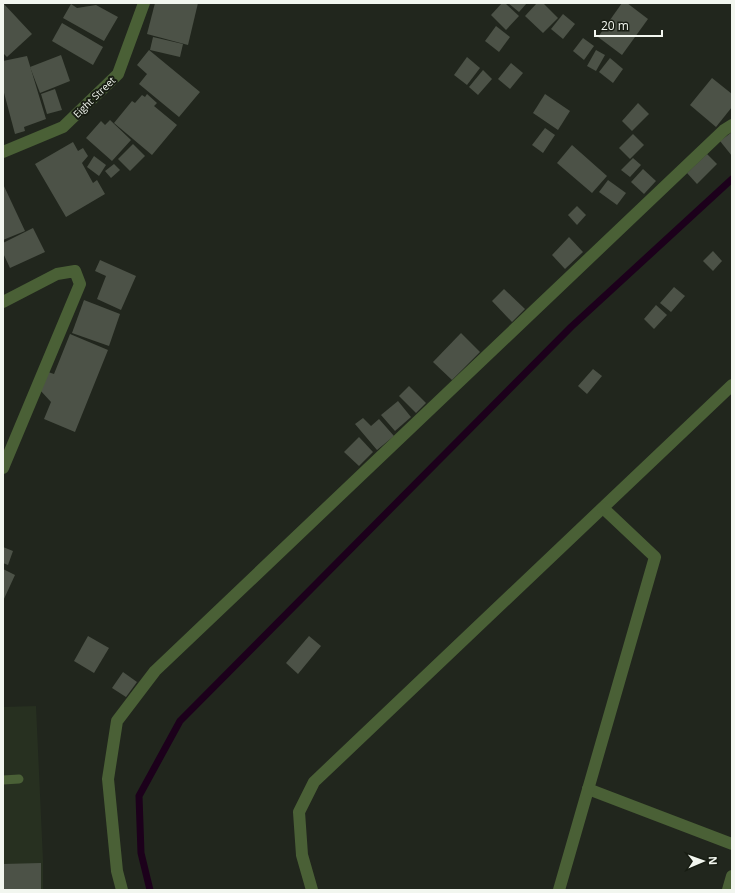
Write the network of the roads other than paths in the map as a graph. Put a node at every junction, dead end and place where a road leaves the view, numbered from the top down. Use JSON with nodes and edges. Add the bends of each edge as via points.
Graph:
{"nodes":[{"id":1,"x":144,"y":3,"type":"edge"},
{"id":2,"x":732,"y":125,"type":"edge"},
{"id":3,"x":3,"y":152,"type":"edge"},
{"id":4,"x":3,"y":302,"type":"edge"},
{"id":5,"x":732,"y":385,"type":"edge"},
{"id":6,"x":3,"y":468,"type":"edge"},
{"id":7,"x":603,"y":508,"type":"junction"},
{"id":8,"x":19,"y":779,"type":"dead end"},
{"id":9,"x":3,"y":780,"type":"edge"},
{"id":10,"x":588,"y":789,"type":"junction"},
{"id":11,"x":732,"y":844,"type":"edge"},
{"id":12,"x":732,"y":876,"type":"edge"},
{"id":13,"x":122,"y":890,"type":"edge"},
{"id":14,"x":312,"y":890,"type":"edge"},
{"id":15,"x":559,"y":890,"type":"edge"},
{"id":16,"x":728,"y":890,"type":"edge"}],
"edges":[{"from":1,"to":3,"type":"street","name":"Eight Street","via":[[118,74],[63,127]]},
{"from":2,"to":13,"type":"street","via":[[689,162],[155,670],[117,721],[108,779],[117,871]]},
{"from":4,"to":6,"type":"street","via":[[57,274],[75,271],[80,284]]},
{"from":5,"to":7,"type":"street"},
{"from":7,"to":10,"type":"street","via":[[655,557]]},
{"from":7,"to":14,"type":"street","via":[[314,782],[299,812],[302,854]]},
{"from":8,"to":9,"type":"lane"},
{"from":10,"to":11,"type":"street"},
{"from":10,"to":15,"type":"street"},
{"from":12,"to":16,"type":"street"}]}
